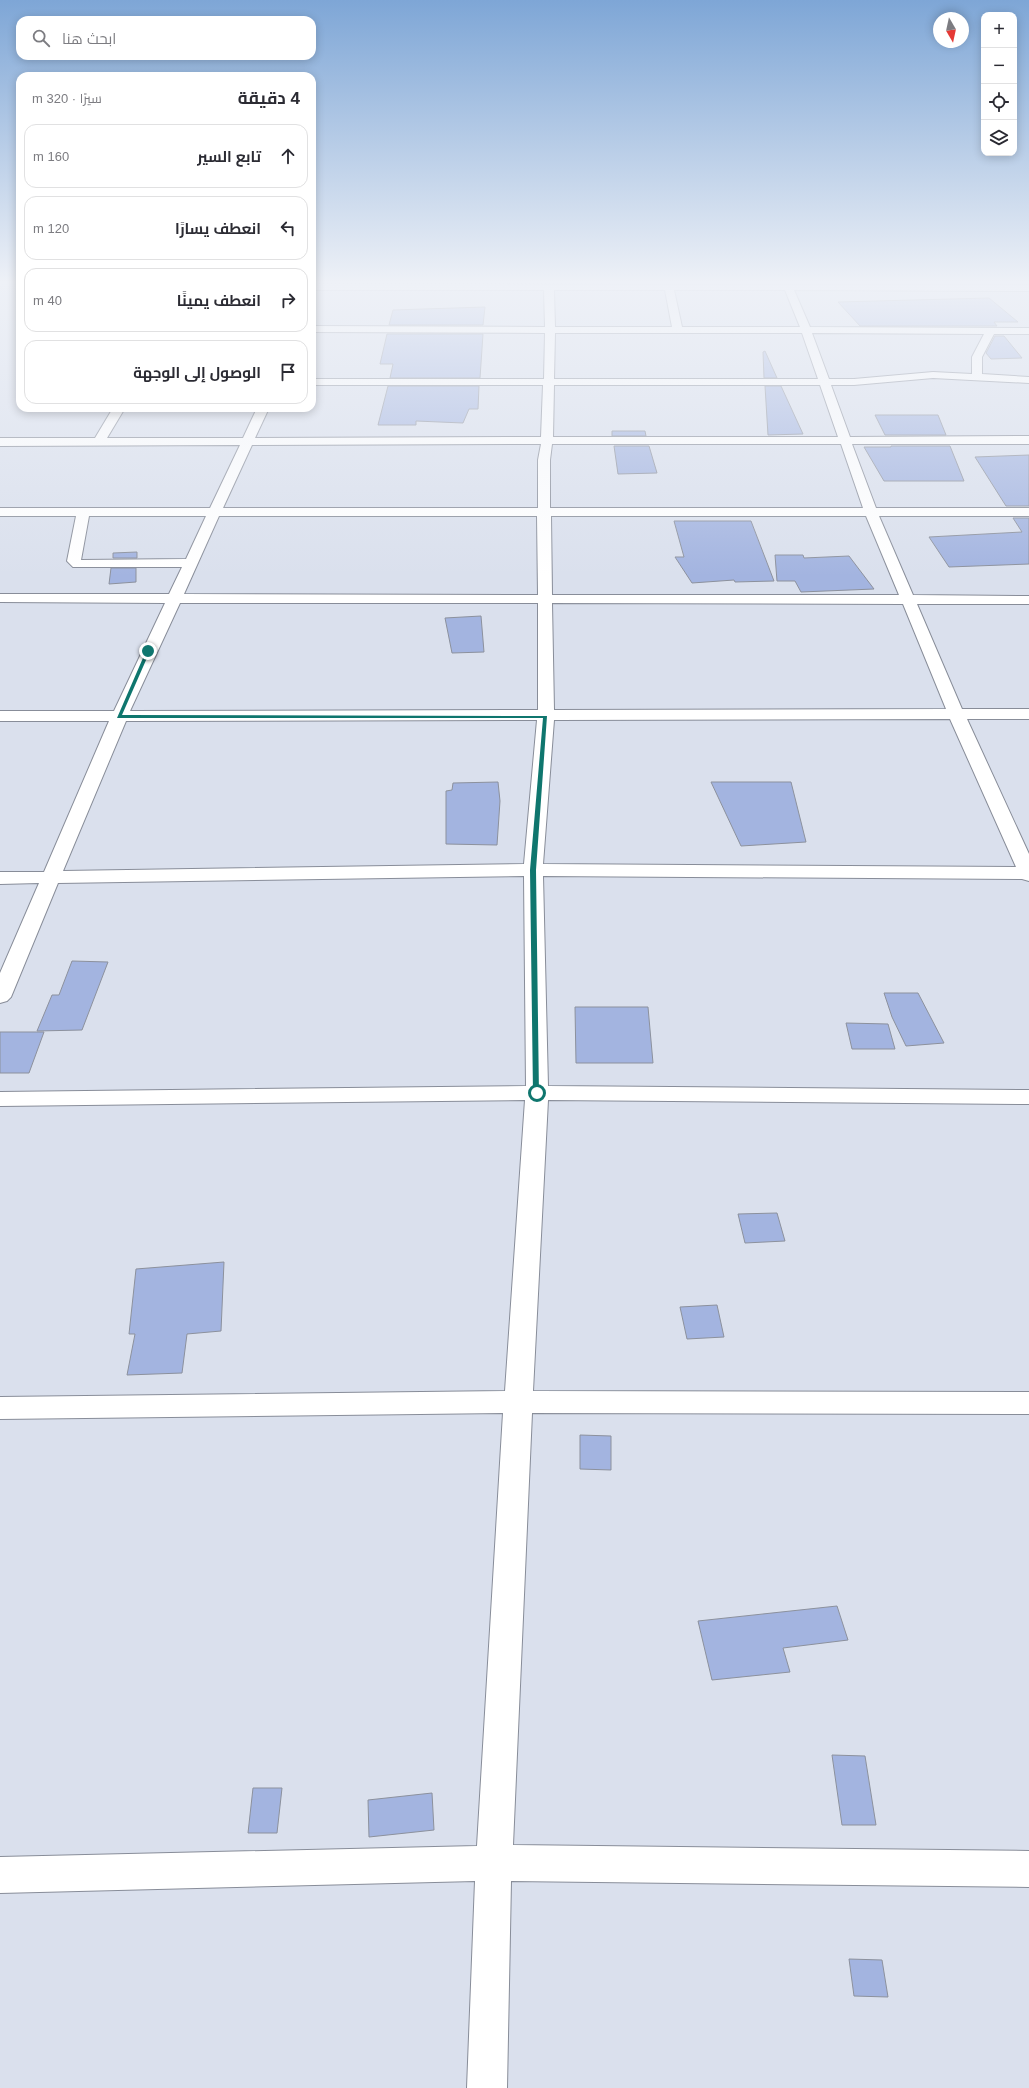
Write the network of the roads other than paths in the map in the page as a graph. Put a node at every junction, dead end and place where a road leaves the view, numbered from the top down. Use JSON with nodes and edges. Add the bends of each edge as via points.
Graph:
{"nodes":[{"id":1,"x":845,"y":381,"type":"edge"},
{"id":2,"x":316,"y":382,"type":"edge"},
{"id":3,"x":548,"y":382,"type":"junction"},
{"id":4,"x":824,"y":382,"type":"junction"},
{"id":5,"x":117,"y":412,"type":"edge"},
{"id":6,"x":261,"y":412,"type":"edge"},
{"id":7,"x":845,"y":440,"type":"junction"},
{"id":8,"x":1029,"y":440,"type":"edge"},
{"id":9,"x":99,"y":441,"type":"junction"},
{"id":10,"x":547,"y":441,"type":"junction"},
{"id":11,"x":0,"y":442,"type":"edge"},
{"id":12,"x":248,"y":442,"type":"junction"},
{"id":13,"x":0,"y":512,"type":"edge"},
{"id":14,"x":83,"y":512,"type":"junction"},
{"id":15,"x":871,"y":512,"type":"junction"},
{"id":16,"x":1029,"y":512,"type":"edge"},
{"id":17,"x":213,"y":513,"type":"junction"},
{"id":18,"x":544,"y":513,"type":"junction"},
{"id":19,"x":190,"y":563,"type":"junction"},
{"id":20,"x":0,"y":598,"type":"edge"},
{"id":21,"x":173,"y":600,"type":"junction"},
{"id":22,"x":910,"y":600,"type":"junction"},
{"id":23,"x":1029,"y":600,"type":"edge"},
{"id":24,"x":544,"y":601,"type":"junction"},
{"id":25,"x":1029,"y":714,"type":"edge"},
{"id":26,"x":0,"y":716,"type":"edge"},
{"id":27,"x":957,"y":716,"type":"junction"},
{"id":28,"x":118,"y":717,"type":"junction"},
{"id":29,"x":546,"y":717,"type":"junction"},
{"id":30,"x":533,"y":870,"type":"junction"},
{"id":31,"x":1029,"y":874,"type":"edge"},
{"id":32,"x":0,"y":878,"type":"edge"},
{"id":33,"x":51,"y":878,"type":"junction"},
{"id":34,"x":0,"y":997,"type":"edge"},
{"id":35,"x":537,"y":1093,"type":"junction"},
{"id":36,"x":1029,"y":1097,"type":"edge"},
{"id":37,"x":0,"y":1099,"type":"edge"},
{"id":38,"x":518,"y":1402,"type":"junction"},
{"id":39,"x":1029,"y":1403,"type":"edge"},
{"id":40,"x":0,"y":1408,"type":"edge"},
{"id":41,"x":494,"y":1863,"type":"junction"},
{"id":42,"x":1029,"y":1869,"type":"edge"},
{"id":43,"x":0,"y":1875,"type":"edge"},
{"id":44,"x":487,"y":2088,"type":"edge"}],
"edges":[{"from":1,"to":4,"type":"street"},
{"from":2,"to":3,"type":"street"},
{"from":3,"to":4,"type":"street"},
{"from":3,"to":10,"type":"street"},
{"from":4,"to":7,"type":"street"},
{"from":5,"to":9,"type":"street"},
{"from":6,"to":12,"type":"street"},
{"from":7,"to":8,"type":"street"},
{"from":7,"to":10,"type":"street"},
{"from":7,"to":15,"type":"street"},
{"from":9,"to":11,"type":"street"},
{"from":9,"to":12,"type":"street"},
{"from":10,"to":12,"type":"street"},
{"from":10,"to":18,"type":"street","via":[[544,460]]},
{"from":12,"to":17,"type":"street"},
{"from":13,"to":14,"type":"street"},
{"from":14,"to":17,"type":"street"},
{"from":14,"to":19,"type":"street","via":[[74,561],[78,564]]},
{"from":15,"to":16,"type":"street"},
{"from":15,"to":18,"type":"street"},
{"from":15,"to":22,"type":"street"},
{"from":17,"to":18,"type":"street"},
{"from":17,"to":19,"type":"street"},
{"from":18,"to":24,"type":"street"},
{"from":19,"to":21,"type":"street"},
{"from":20,"to":21,"type":"street"},
{"from":21,"to":24,"type":"street"},
{"from":21,"to":28,"type":"street"},
{"from":22,"to":23,"type":"street"},
{"from":22,"to":24,"type":"street"},
{"from":22,"to":27,"type":"street"},
{"from":24,"to":29,"type":"street"},
{"from":25,"to":27,"type":"street"},
{"from":26,"to":28,"type":"street"},
{"from":27,"to":29,"type":"street"},
{"from":27,"to":31,"type":"street"},
{"from":28,"to":29,"type":"street"},
{"from":28,"to":33,"type":"street"},
{"from":29,"to":30,"type":"street"},
{"from":30,"to":31,"type":"street"},
{"from":30,"to":33,"type":"street"},
{"from":30,"to":35,"type":"street"},
{"from":32,"to":33,"type":"street"},
{"from":33,"to":34,"type":"street"},
{"from":35,"to":36,"type":"street"},
{"from":35,"to":37,"type":"street"},
{"from":35,"to":38,"type":"street"},
{"from":38,"to":39,"type":"street"},
{"from":38,"to":40,"type":"street"},
{"from":38,"to":41,"type":"street"},
{"from":41,"to":42,"type":"street"},
{"from":41,"to":43,"type":"street"},
{"from":41,"to":44,"type":"street"}]}
